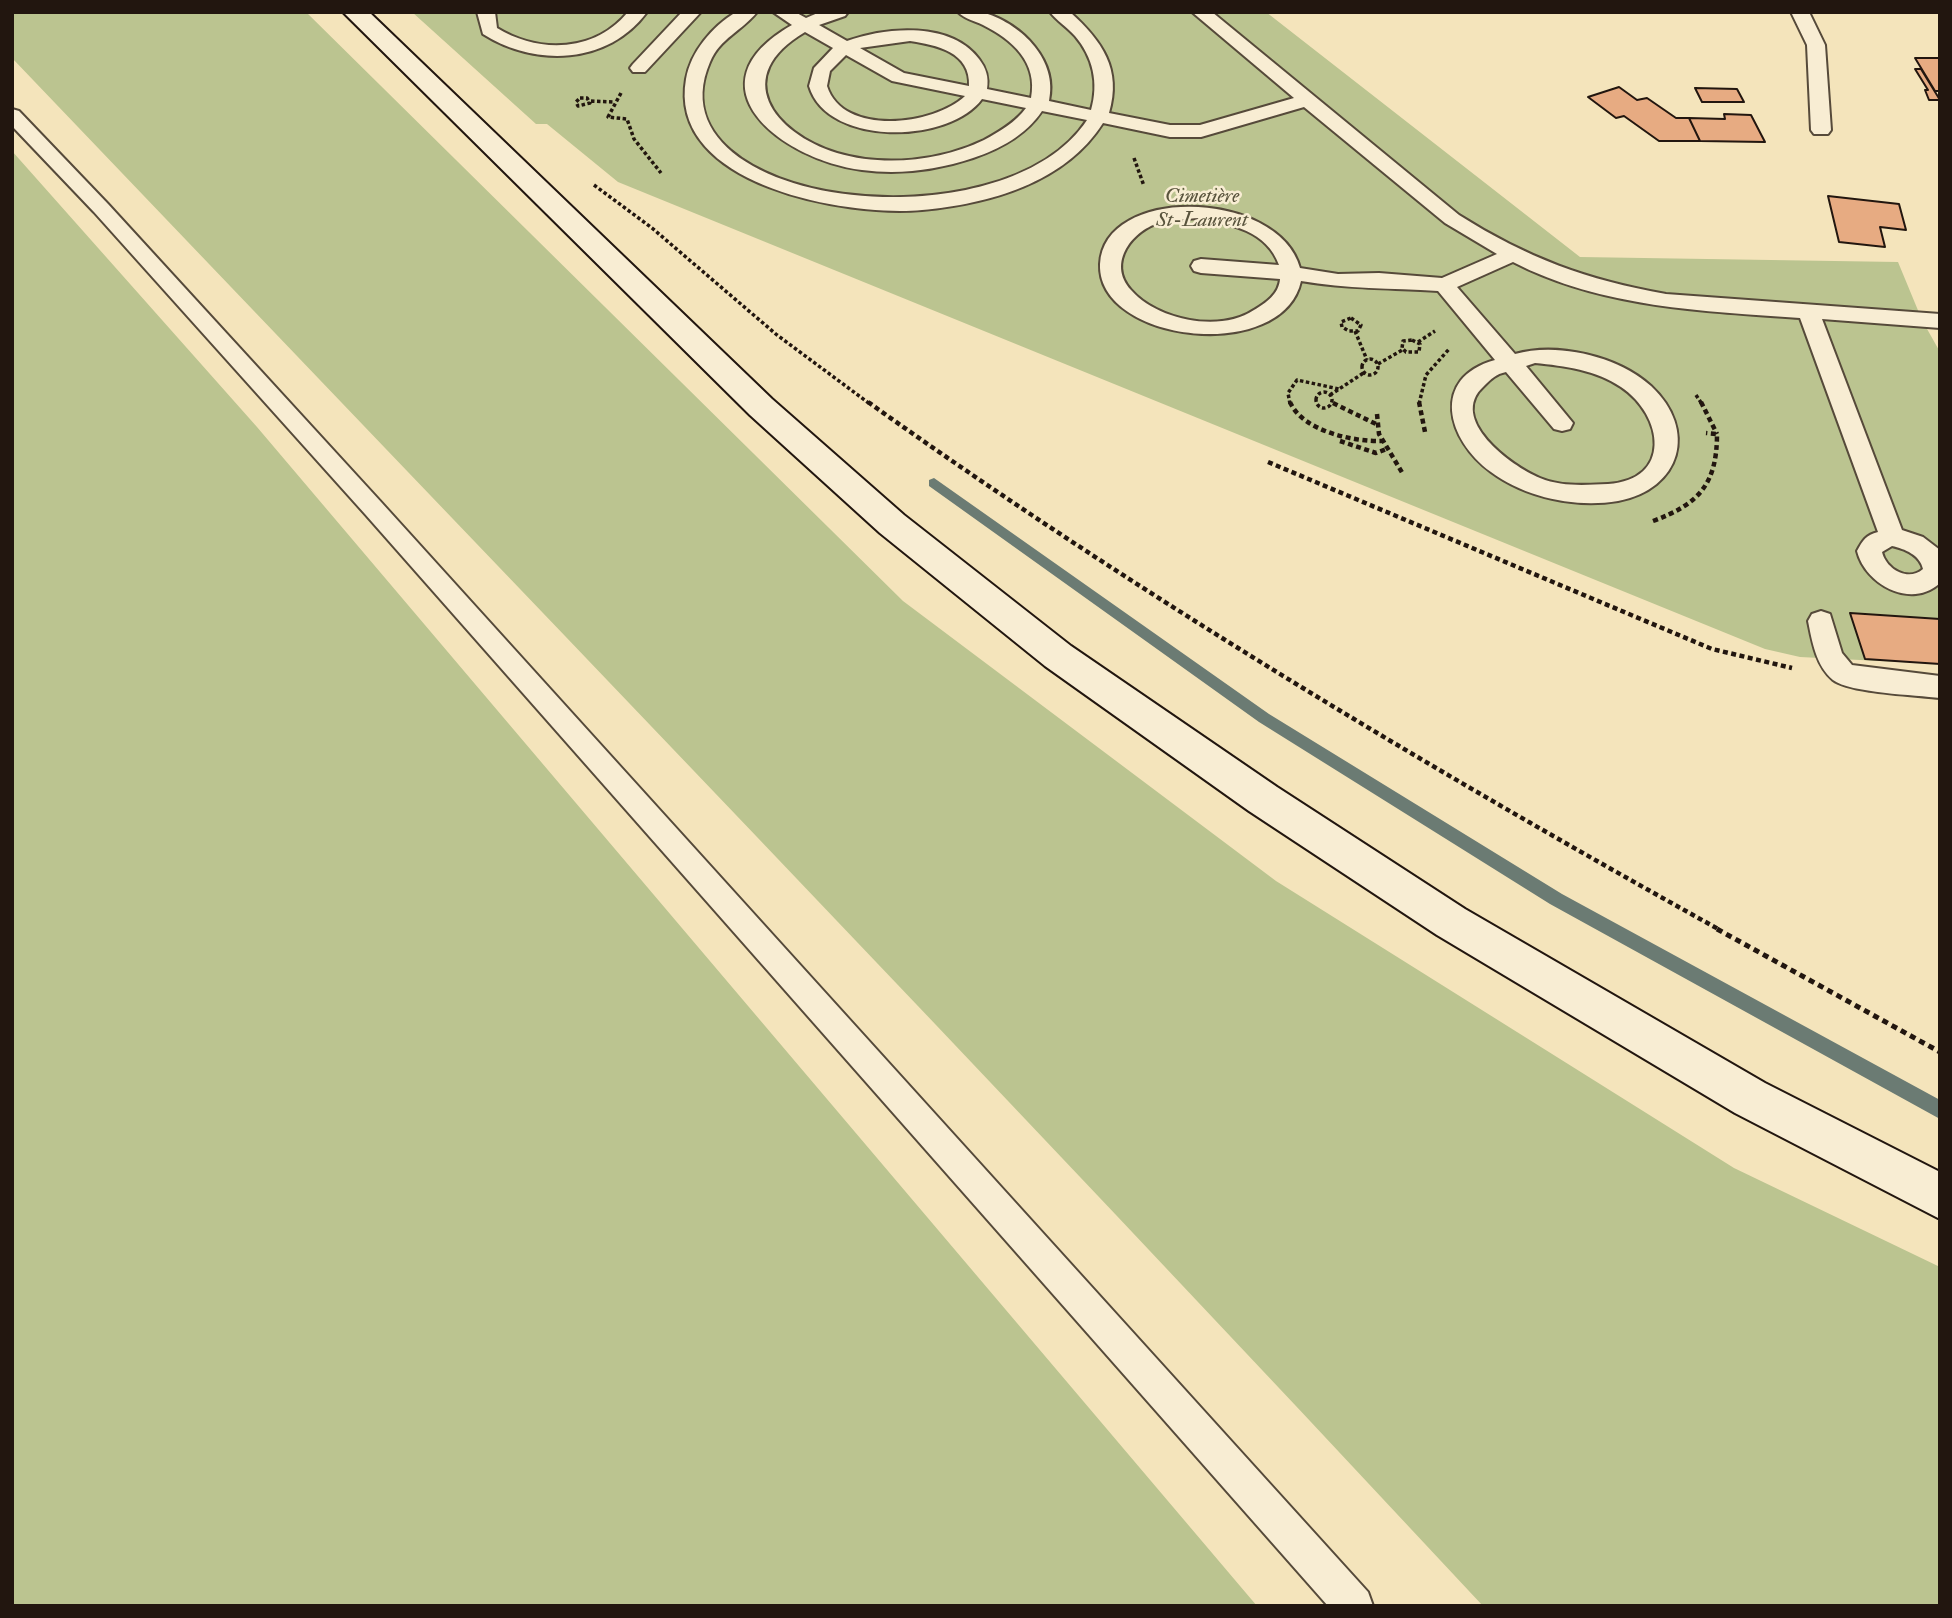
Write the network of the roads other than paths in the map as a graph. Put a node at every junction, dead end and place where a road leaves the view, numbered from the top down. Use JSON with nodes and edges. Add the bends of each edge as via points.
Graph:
{"nodes":[{"id":1,"x":355,"y":12,"type":"edge"},
{"id":2,"x":486,"y":12,"type":"edge"},
{"id":3,"x":638,"y":12,"type":"edge"},
{"id":4,"x":692,"y":12,"type":"edge"},
{"id":5,"x":748,"y":12,"type":"edge"},
{"id":6,"x":782,"y":12,"type":"edge"},
{"id":7,"x":839,"y":12,"type":"edge"},
{"id":8,"x":967,"y":12,"type":"edge"},
{"id":9,"x":1059,"y":12,"type":"edge"},
{"id":10,"x":1200,"y":12,"type":"edge"},
{"id":11,"x":1800,"y":12,"type":"edge"},
{"id":12,"x":805,"y":25,"type":"junction"},
{"id":13,"x":846,"y":48,"type":"junction"},
{"id":14,"x":639,"y":68,"type":"road end"},
{"id":15,"x":977,"y":93,"type":"junction"},
{"id":16,"x":1307,"y":100,"type":"junction"},
{"id":17,"x":1037,"y":104,"type":"junction"},
{"id":18,"x":12,"y":115,"type":"edge"},
{"id":19,"x":1099,"y":116,"type":"junction"},
{"id":20,"x":1821,"y":130,"type":"dead end"},
{"id":21,"x":1512,"y":255,"type":"junction"},
{"id":22,"x":1201,"y":266,"type":"dead end"},
{"id":23,"x":1292,"y":273,"type":"junction"},
{"id":24,"x":1444,"y":285,"type":"junction"},
{"id":25,"x":1808,"y":311,"type":"junction"},
{"id":26,"x":1940,"y":321,"type":"edge"},
{"id":27,"x":1508,"y":359,"type":"junction"},
{"id":28,"x":1562,"y":423,"type":"dead end"},
{"id":29,"x":1892,"y":537,"type":"dead end"},
{"id":30,"x":1821,"y":621,"type":"dead end"},
{"id":31,"x":1940,"y":687,"type":"edge"},
{"id":32,"x":1940,"y":1196,"type":"edge"},
{"id":33,"x":1354,"y":1606,"type":"edge"}],
"edges":[{"from":1,"to":32,"type":"street","via":[[761,407],[892,524],[1058,656],[1263,799],[1451,922],[1750,1098]]},
{"from":2,"to":3,"type":"lane","via":[[489,30],[501,40],[542,51],[592,45],[613,37]]},
{"from":4,"to":14,"type":"lane"},
{"from":5,"to":19,"type":"lane","via":[[721,32],[707,50],[692,88],[694,108],[710,138],[738,164],[795,191],[867,204],[931,202],[980,194],[1051,164],[1086,135]]},
{"from":6,"to":12,"type":"lane"},
{"from":7,"to":12,"type":"lane"},
{"from":8,"to":17,"type":"lane","via":[[994,22],[1027,45],[1042,74]]},
{"from":9,"to":19,"type":"lane","via":[[1096,50],[1106,93]]},
{"from":10,"to":16,"type":"lane"},
{"from":11,"to":20,"type":"lane","via":[[1816,46]]},
{"from":12,"to":13,"type":"lane"},
{"from":12,"to":17,"type":"lane","via":[[779,43],[761,64],[755,87],[769,121],[779,131],[826,156],[889,165],[954,158],[1007,136]]},
{"from":13,"to":15,"type":"lane","via":[[898,78]]},
{"from":13,"to":15,"type":"lane","via":[[887,37],[932,39],[967,55],[980,79]]},
{"from":13,"to":15,"type":"lane","via":[[819,74],[818,89],[826,103],[843,116],[866,124],[921,125],[946,118]]},
{"from":15,"to":17,"type":"lane"},
{"from":16,"to":19,"type":"lane","via":[[1201,131],[1170,131]]},
{"from":16,"to":21,"type":"lane","via":[[1452,219]]},
{"from":17,"to":19,"type":"lane"},
{"from":18,"to":33,"type":"lane","via":[[373,508]]},
{"from":21,"to":24,"type":"lane"},
{"from":21,"to":25,"type":"lane","via":[[1584,283],[1641,297]]},
{"from":22,"to":23,"type":"lane"},
{"from":23,"to":23,"type":"lane","via":[[1289,291],[1256,319],[1200,328],[1146,313],[1125,298],[1113,281],[1109,263],[1114,246],[1128,231],[1165,215],[1199,212],[1227,216],[1272,238],[1286,255]]},
{"from":23,"to":24,"type":"lane","via":[[1338,281],[1379,279]]},
{"from":24,"to":27,"type":"lane"},
{"from":25,"to":26,"type":"lane"},
{"from":25,"to":29,"type":"lane"},
{"from":27,"to":27,"type":"lane","via":[[1486,369],[1462,400],[1463,420],[1472,441],[1489,460],[1543,489],[1574,495],[1605,495],[1633,488],[1653,475],[1665,457],[1668,437],[1661,415],[1645,395],[1613,373],[1565,357]]},
{"from":27,"to":28,"type":"lane"},
{"from":30,"to":31,"type":"lane","via":[[1838,671],[1850,677]]}]}
